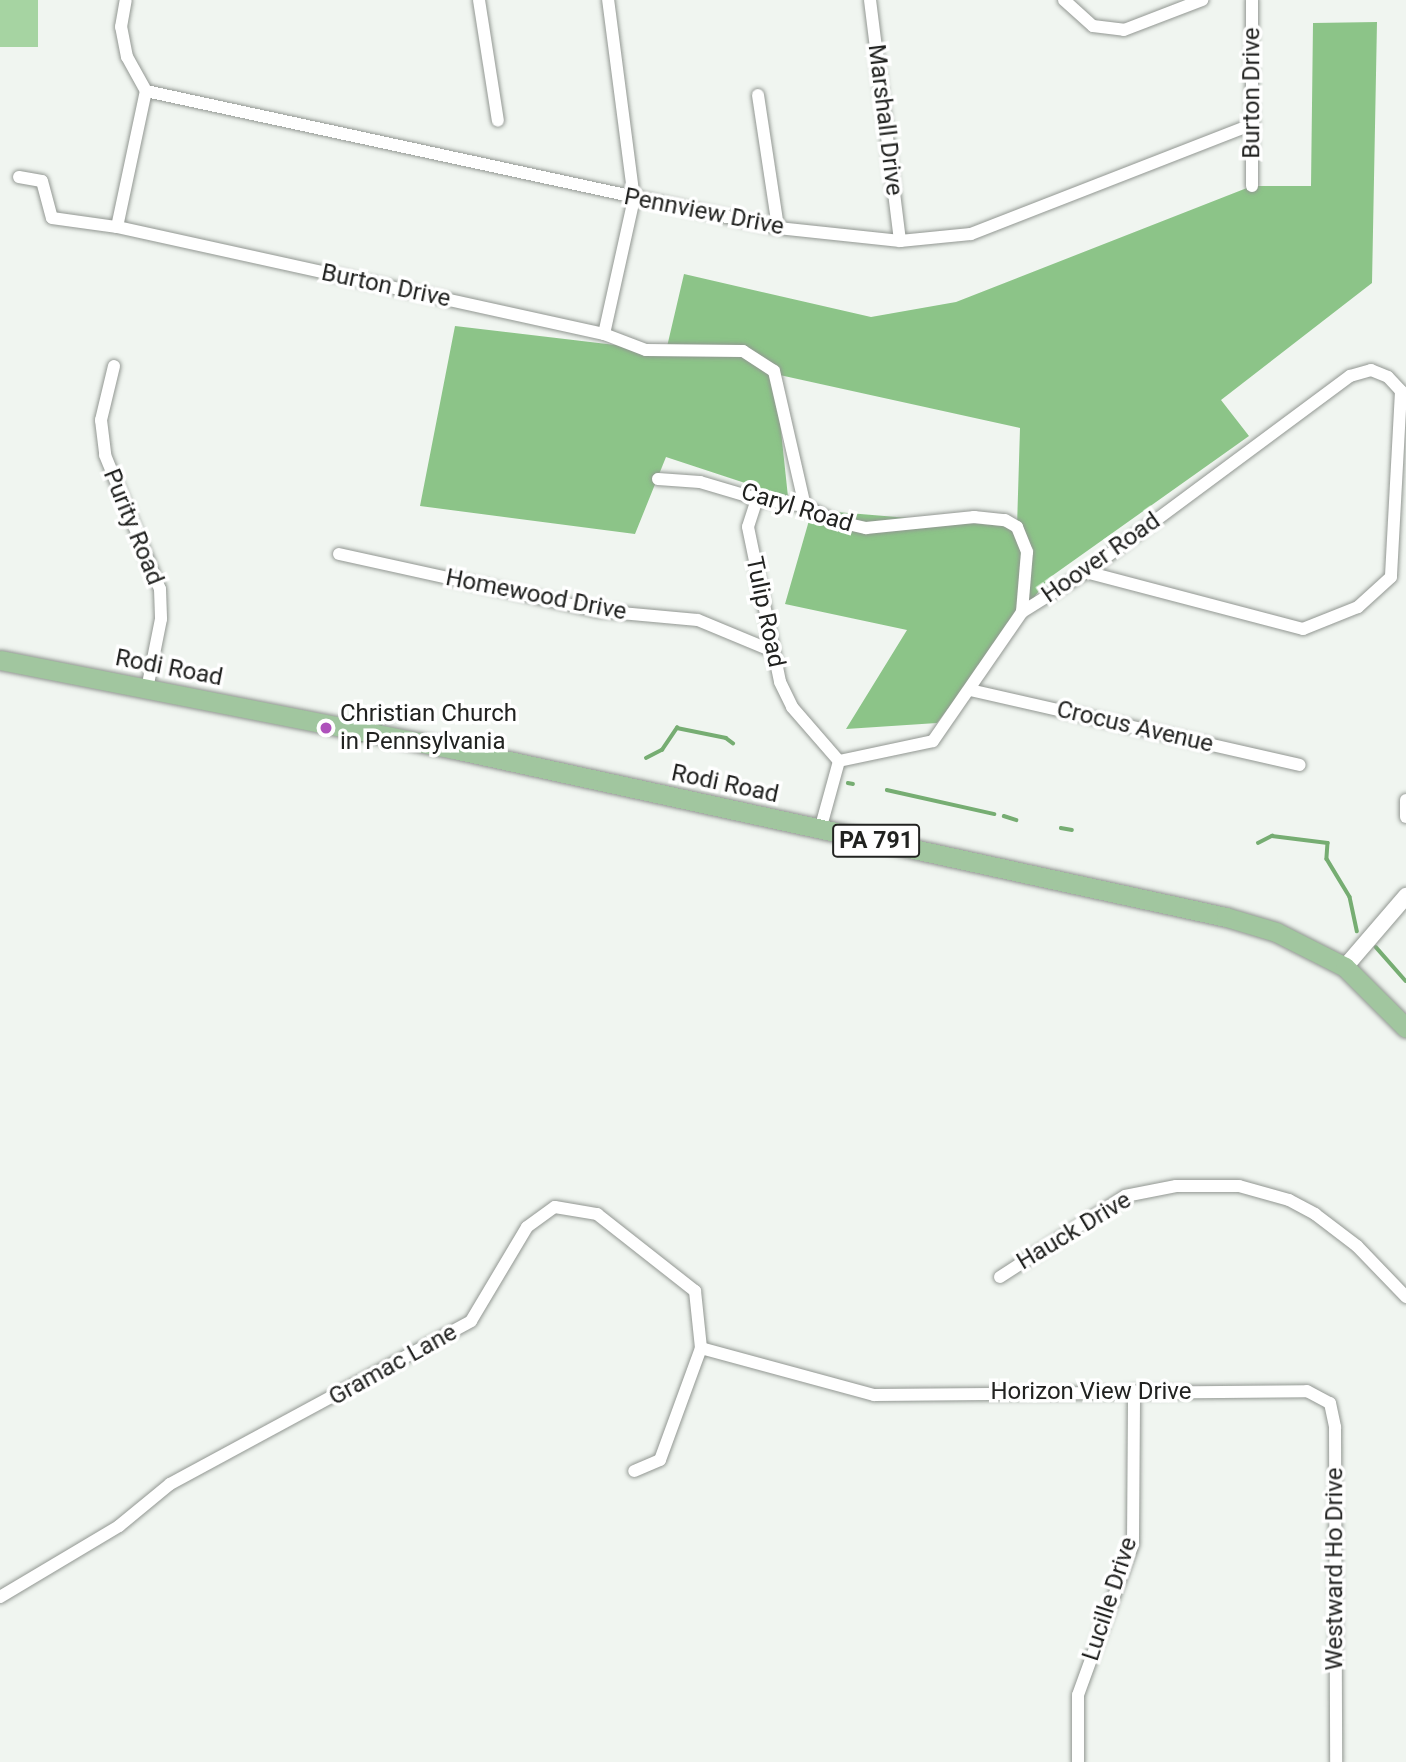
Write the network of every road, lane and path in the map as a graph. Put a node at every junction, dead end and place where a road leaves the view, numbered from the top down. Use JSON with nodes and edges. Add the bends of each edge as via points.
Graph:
{"nodes":[{"id":1,"x":126,"y":0,"type":"edge"},
{"id":2,"x":480,"y":0,"type":"edge"},
{"id":3,"x":608,"y":0,"type":"edge"},
{"id":4,"x":870,"y":0,"type":"edge"},
{"id":5,"x":1064,"y":0,"type":"edge"},
{"id":6,"x":1202,"y":0,"type":"edge"},
{"id":7,"x":1252,"y":0,"type":"edge"},
{"id":8,"x":146,"y":91,"type":"junction"},
{"id":9,"x":758,"y":95,"type":"dead end"},
{"id":10,"x":498,"y":121,"type":"dead end"},
{"id":11,"x":1253,"y":124,"type":"junction"},
{"id":12,"x":19,"y":177,"type":"dead end"},
{"id":13,"x":1252,"y":186,"type":"dead end"},
{"id":14,"x":634,"y":200,"type":"junction"},
{"id":15,"x":117,"y":227,"type":"junction"},
{"id":16,"x":778,"y":228,"type":"junction"},
{"id":17,"x":900,"y":241,"type":"junction"},
{"id":18,"x":604,"y":334,"type":"junction"},
{"id":19,"x":114,"y":366,"type":"dead end"},
{"id":20,"x":1403,"y":391,"type":"edge"},
{"id":21,"x":658,"y":479,"type":"dead end"},
{"id":22,"x":757,"y":499,"type":"junction"},
{"id":23,"x":805,"y":506,"type":"junction"},
{"id":24,"x":339,"y":554,"type":"dead end"},
{"id":25,"x":1086,"y":572,"type":"junction"},
{"id":26,"x":1022,"y":612,"type":"junction"},
{"id":27,"x":771,"y":650,"type":"junction"},
{"id":28,"x":0,"y":660,"type":"edge"},
{"id":29,"x":148,"y":689,"type":"junction"},
{"id":30,"x":970,"y":690,"type":"junction"},
{"id":31,"x":839,"y":761,"type":"junction"},
{"id":32,"x":1300,"y":765,"type":"dead end"},
{"id":33,"x":1406,"y":800,"type":"edge"},
{"id":34,"x":1406,"y":817,"type":"edge"},
{"id":35,"x":820,"y":830,"type":"junction"},
{"id":36,"x":1406,"y":896,"type":"edge"},
{"id":37,"x":1345,"y":967,"type":"junction"},
{"id":38,"x":1406,"y":1028,"type":"edge"},
{"id":39,"x":1000,"y":1277,"type":"dead end"},
{"id":40,"x":1406,"y":1297,"type":"edge"},
{"id":41,"x":701,"y":1348,"type":"junction"},
{"id":42,"x":1134,"y":1391,"type":"junction"},
{"id":43,"x":1307,"y":1391,"type":"joint"},
{"id":44,"x":634,"y":1471,"type":"dead end"},
{"id":45,"x":0,"y":1597,"type":"edge"},
{"id":46,"x":1078,"y":1762,"type":"edge"},
{"id":47,"x":1336,"y":1762,"type":"edge"}],
"edges":[{"from":1,"to":8,"type":"street","via":[[121,27],[127,57]]},
{"from":2,"to":10,"type":"street"},
{"from":3,"to":14,"type":"street"},
{"from":4,"to":17,"type":"street","name":"Marshall Drive"},
{"from":5,"to":6,"type":"street","via":[[1093,26],[1124,30]]},
{"from":7,"to":11,"type":"street","name":"Burton Drive"},
{"from":8,"to":14,"type":"street","name":"Pennview Drive"},
{"from":8,"to":15,"type":"street"},
{"from":9,"to":16,"type":"street"},
{"from":11,"to":13,"type":"street","name":"Burton Drive"},
{"from":11,"to":17,"type":"street","name":"Pennview Drive","via":[[971,234]]},
{"from":12,"to":15,"type":"street","name":"Burton Drive","via":[[42,181],[52,218]]},
{"from":14,"to":16,"type":"street","name":"Pennview Drive"},
{"from":14,"to":18,"type":"street"},
{"from":15,"to":18,"type":"street","name":"Burton Drive"},
{"from":16,"to":17,"type":"street","name":"Pennview Drive"},
{"from":18,"to":23,"type":"street","name":"Burton Drive","via":[[646,350],[743,351],[774,371]]},
{"from":19,"to":29,"type":"street","name":"Purity Road","via":[[101,420],[104,455],[160,589],[161,619]]},
{"from":20,"to":25,"type":"street","name":"Hoover Road","via":[[1371,370],[1350,376]]},
{"from":20,"to":25,"type":"street","via":[[1391,577],[1359,607],[1303,629]]},
{"from":21,"to":22,"type":"street","name":"Caryl Road","via":[[720,486]]},
{"from":22,"to":23,"type":"street","name":"Caryl Road"},
{"from":22,"to":27,"type":"street","name":"Tulip Road","via":[[748,527]]},
{"from":23,"to":26,"type":"street","name":"Caryl Road","via":[[835,521],[866,528],[974,517],[993,517],[1017,527],[1029,568]]},
{"from":24,"to":27,"type":"street","name":"Homewood Drive","via":[[599,611],[698,620]]},
{"from":25,"to":26,"type":"street","name":"Hoover Road"},
{"from":26,"to":30,"type":"street","name":"Hoover Road","via":[[1003,634]]},
{"from":27,"to":31,"type":"street","name":"Tulip Road","via":[[792,707]]},
{"from":28,"to":29,"type":"main road","name":"Rodi Road","number":"PA 791"},
{"from":29,"to":35,"type":"main road","name":"Rodi Road","number":"PA 791","via":[[454,749]]},
{"from":30,"to":31,"type":"street","name":"Hoover Road","via":[[933,741]]},
{"from":30,"to":32,"type":"street","name":"Crocus Avenue"},
{"from":31,"to":35,"type":"street"},
{"from":33,"to":34,"type":"street"},
{"from":35,"to":37,"type":"main road","name":"Rodi Road","number":"PA 791","via":[[1226,916],[1276,932]]},
{"from":36,"to":37,"type":"street"},
{"from":37,"to":38,"type":"main road","name":"Rodi Road","number":"PA 791"},
{"from":39,"to":40,"type":"street","name":"Hauck Drive","via":[[1125,1196],[1176,1186],[1239,1186],[1289,1200],[1315,1214],[1357,1246]]},
{"from":41,"to":42,"type":"street","name":"Horizon View Drive","via":[[874,1395]]},
{"from":41,"to":44,"type":"street","name":"Gramac Lane","via":[[660,1460]]},
{"from":41,"to":45,"type":"street","name":"Gramac Lane","via":[[695,1291],[597,1214],[555,1207],[527,1227],[471,1321],[170,1484],[119,1526]]},
{"from":42,"to":43,"type":"street","name":"Horizon View Drive"},
{"from":42,"to":46,"type":"street","name":"Lucille Drive","via":[[1133,1544],[1078,1695]]},
{"from":43,"to":47,"type":"street","name":"Westward Ho Drive","via":[[1331,1404],[1335,1427]]}]}
